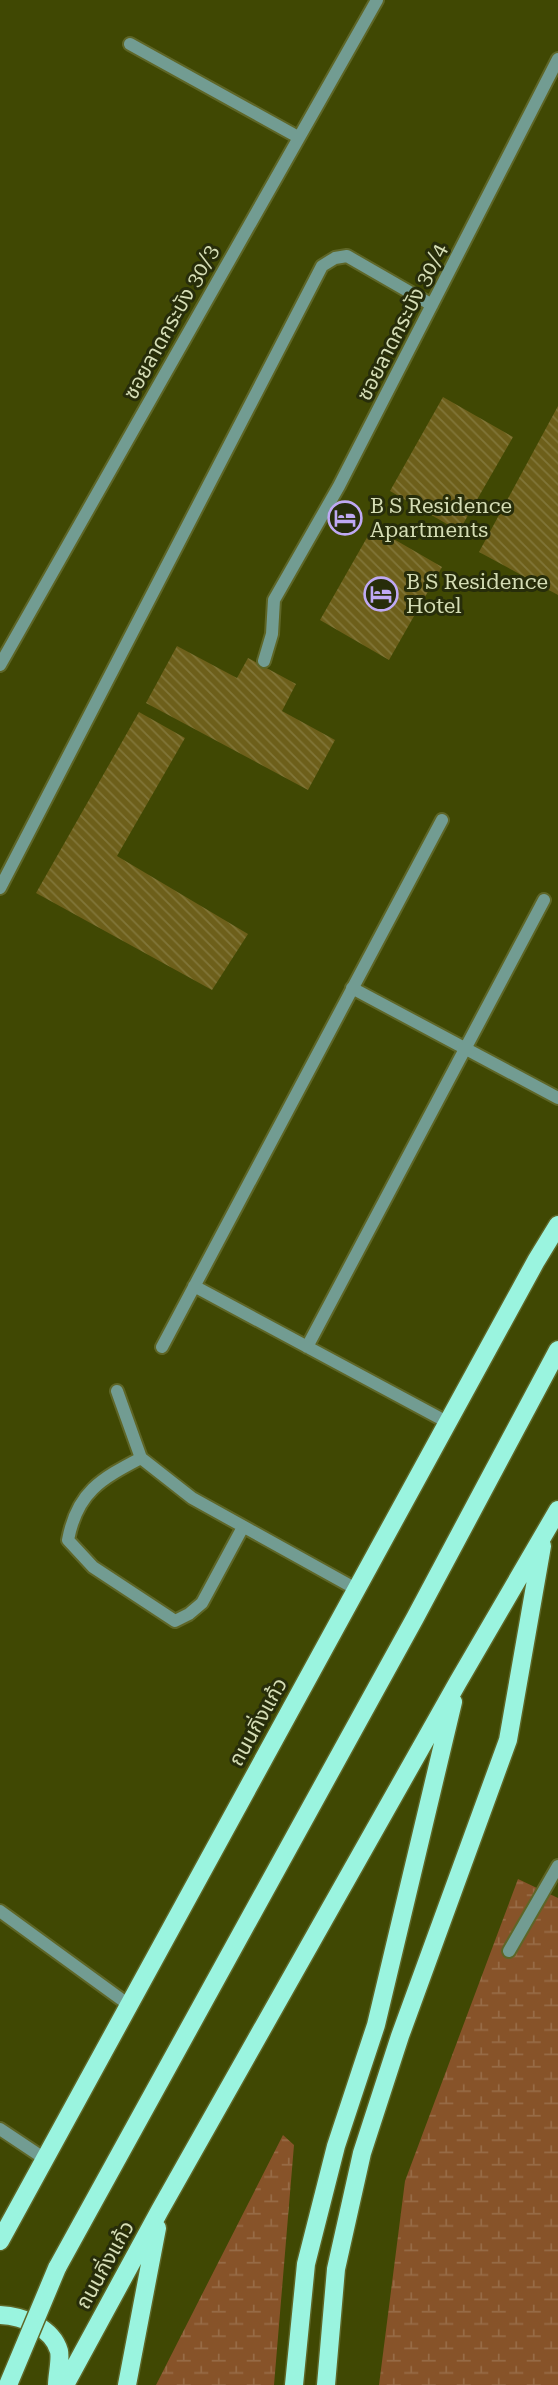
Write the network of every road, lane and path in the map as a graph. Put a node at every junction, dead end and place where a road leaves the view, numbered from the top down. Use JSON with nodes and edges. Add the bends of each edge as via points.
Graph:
{"nodes":[{"id":1,"x":377,"y":0,"type":"edge"},
{"id":2,"x":130,"y":44,"type":"dead end"},
{"id":3,"x":558,"y":59,"type":"edge"},
{"id":4,"x":298,"y":137,"type":"junction"},
{"id":5,"x":432,"y":305,"type":"junction"},
{"id":6,"x":264,"y":661,"type":"dead end"},
{"id":7,"x":0,"y":665,"type":"edge"},
{"id":8,"x":442,"y":821,"type":"dead end"},
{"id":9,"x":0,"y":888,"type":"edge"},
{"id":10,"x":544,"y":900,"type":"dead end"},
{"id":11,"x":352,"y":988,"type":"junction"},
{"id":12,"x":465,"y":1048,"type":"junction"},
{"id":13,"x":558,"y":1098,"type":"edge"},
{"id":14,"x":558,"y":1225,"type":"edge"},
{"id":15,"x":194,"y":1286,"type":"junction"},
{"id":16,"x":162,"y":1347,"type":"dead end"},
{"id":17,"x":307,"y":1347,"type":"junction"},
{"id":18,"x":558,"y":1350,"type":"edge"},
{"id":19,"x":117,"y":1391,"type":"dead end"},
{"id":20,"x":447,"y":1423,"type":"junction"},
{"id":21,"x":141,"y":1458,"type":"junction"},
{"id":22,"x":558,"y":1510,"type":"edge"},
{"id":23,"x":243,"y":1527,"type":"junction"},
{"id":24,"x":545,"y":1532,"type":"junction"},
{"id":25,"x":356,"y":1589,"type":"junction"},
{"id":26,"x":458,"y":1682,"type":"junction"},
{"id":27,"x":558,"y":1866,"type":"edge"},
{"id":28,"x":0,"y":1910,"type":"edge"},
{"id":29,"x":509,"y":1951,"type":"dead end"},
{"id":30,"x":129,"y":2005,"type":"junction"},
{"id":31,"x":0,"y":2129,"type":"edge"},
{"id":32,"x":45,"y":2159,"type":"junction"},
{"id":33,"x":160,"y":2210,"type":"junction"},
{"id":34,"x":0,"y":2241,"type":"edge"},
{"id":35,"x":0,"y":2315,"type":"edge"},
{"id":36,"x":8,"y":2385,"type":"edge"},
{"id":37,"x":57,"y":2385,"type":"edge"},
{"id":38,"x":65,"y":2385,"type":"edge"},
{"id":39,"x":127,"y":2385,"type":"edge"},
{"id":40,"x":294,"y":2385,"type":"edge"},
{"id":41,"x":326,"y":2385,"type":"edge"}],
"edges":[{"from":1,"to":4,"type":"street","name":"ซอยลาดกระบัง 30/3"},
{"from":2,"to":4,"type":"street"},
{"from":3,"to":5,"type":"street","name":"ซอยลาดกระบัง 30/4"},
{"from":4,"to":7,"type":"street","name":"ซอยลาดกระบัง 30/3"},
{"from":5,"to":6,"type":"street","name":"ซอยลาดกระบัง 30/4","via":[[340,486],[274,600],[272,634]]},
{"from":5,"to":9,"type":"street","via":[[347,256],[322,266]]},
{"from":8,"to":11,"type":"street"},
{"from":10,"to":12,"type":"street"},
{"from":11,"to":12,"type":"street"},
{"from":11,"to":15,"type":"street"},
{"from":12,"to":13,"type":"street"},
{"from":12,"to":17,"type":"street"},
{"from":14,"to":20,"type":"main road","name":"ถนนกิ่งแก้ว"},
{"from":15,"to":16,"type":"street"},
{"from":15,"to":17,"type":"street"},
{"from":17,"to":20,"type":"street"},
{"from":18,"to":36,"type":"main road","bridge":true,"via":[[57,2268]]},
{"from":19,"to":21,"type":"street"},
{"from":20,"to":25,"type":"main road","name":"ถนนกิ่งแก้ว"},
{"from":21,"to":23,"type":"street","via":[[192,1498]]},
{"from":21,"to":23,"type":"street","via":[[103,1478],[72,1519],[68,1540],[93,1567],[174,1620],[190,1615],[202,1603]]},
{"from":22,"to":24,"type":"main road","name":"ถนนกิ่งแก้ว"},
{"from":23,"to":25,"type":"street"},
{"from":24,"to":26,"type":"main road","name":"ถนนกิ่งแก้ว"},
{"from":24,"to":41,"type":"main road","via":[[508,1740],[362,2153],[336,2269]]},
{"from":25,"to":30,"type":"main road","name":"ถนนกิ่งแก้ว"},
{"from":26,"to":33,"type":"main road","name":"ถนนกิ่งแก้ว"},
{"from":26,"to":40,"type":"main road","via":[[376,2025],[336,2146],[306,2264]]},
{"from":27,"to":29,"type":"street"},
{"from":28,"to":30,"type":"street"},
{"from":30,"to":32,"type":"main road","name":"ถนนกิ่งแก้ว"},
{"from":31,"to":32,"type":"street"},
{"from":32,"to":34,"type":"main road","name":"ถนนกิ่งแก้ว"},
{"from":33,"to":38,"type":"main road","name":"ถนนกิ่งแก้ว"},
{"from":33,"to":39,"type":"main road"},
{"from":35,"to":37,"type":"main road","via":[[15,2316],[46,2331],[59,2351]]}]}
